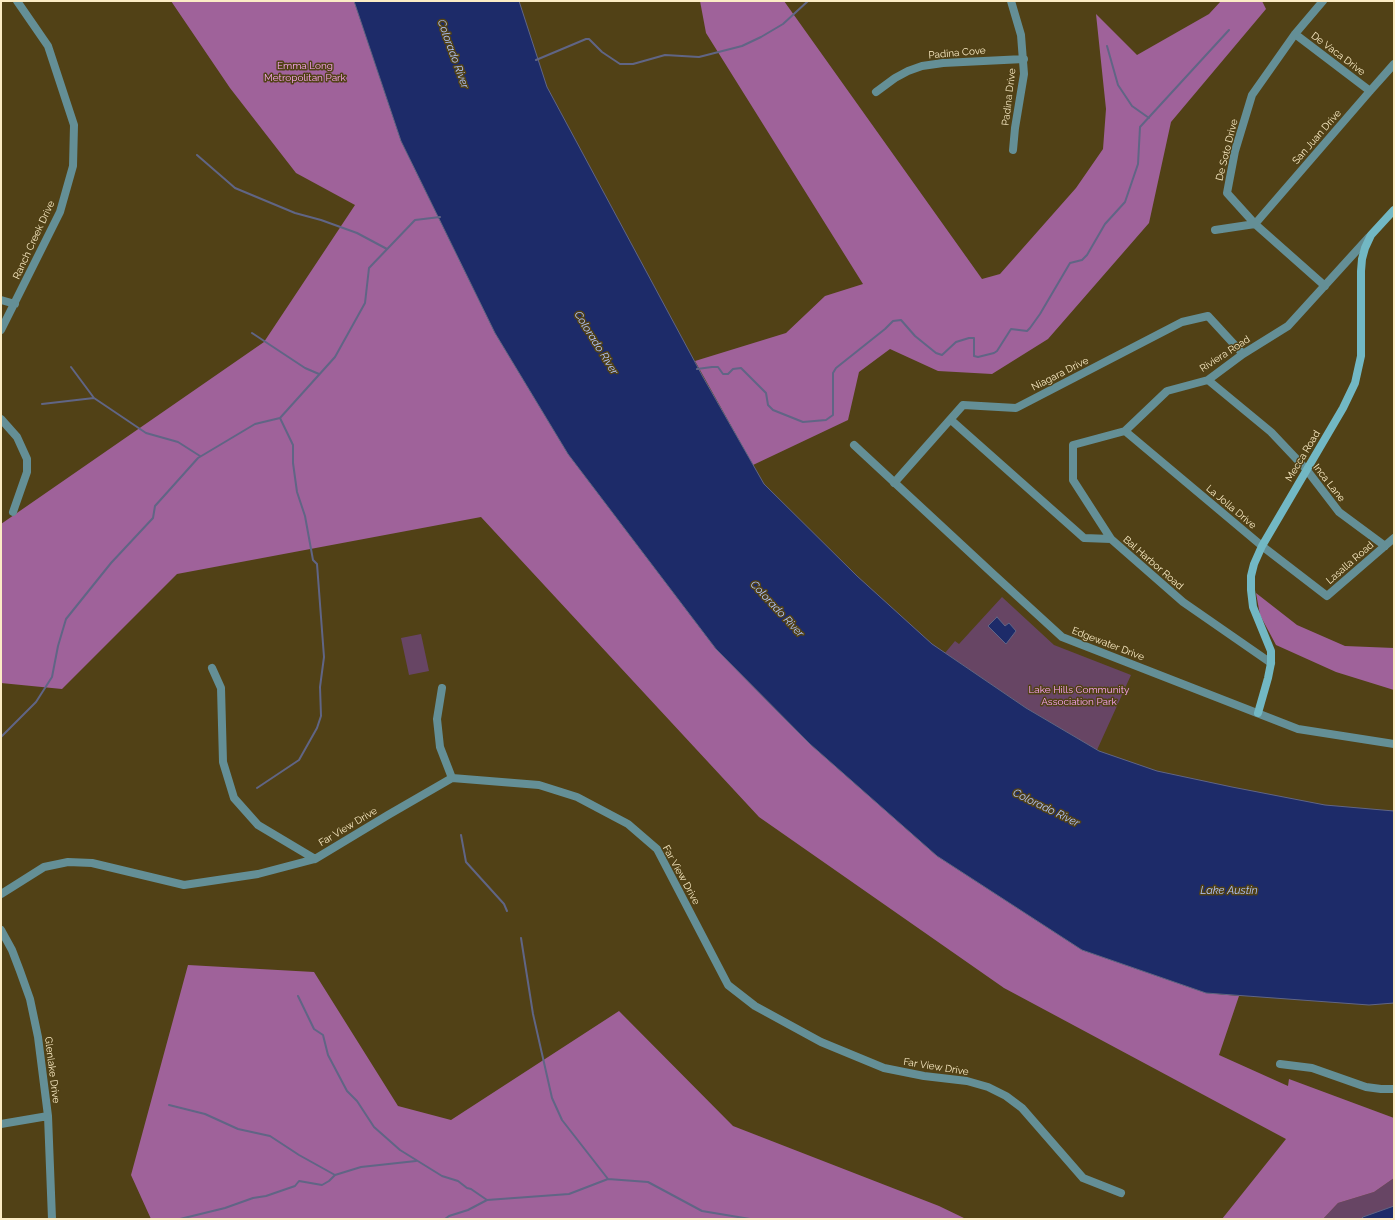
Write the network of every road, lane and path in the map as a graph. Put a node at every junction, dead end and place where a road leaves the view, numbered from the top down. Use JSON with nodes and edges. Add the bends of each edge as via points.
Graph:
{"nodes":[{"id":1,"x":17,"y":1,"type":"edge"},
{"id":2,"x":1011,"y":1,"type":"edge"},
{"id":3,"x":1323,"y":1,"type":"edge"},
{"id":4,"x":1295,"y":34,"type":"junction"},
{"id":5,"x":1024,"y":58,"type":"junction"},
{"id":6,"x":1394,"y":64,"type":"edge"},
{"id":7,"x":1370,"y":90,"type":"junction"},
{"id":8,"x":876,"y":92,"type":"dead end"},
{"id":9,"x":1013,"y":150,"type":"dead end"},
{"id":10,"x":1394,"y":210,"type":"edge"},
{"id":11,"x":1255,"y":224,"type":"junction"},
{"id":12,"x":1215,"y":230,"type":"dead end"},
{"id":13,"x":1371,"y":235,"type":"junction"},
{"id":14,"x":1325,"y":286,"type":"junction"},
{"id":15,"x":1,"y":300,"type":"edge"},
{"id":16,"x":15,"y":304,"type":"junction"},
{"id":17,"x":1,"y":330,"type":"edge"},
{"id":18,"x":1243,"y":354,"type":"junction"},
{"id":19,"x":1208,"y":380,"type":"junction"},
{"id":20,"x":1,"y":419,"type":"edge"},
{"id":21,"x":951,"y":420,"type":"junction"},
{"id":22,"x":1125,"y":431,"type":"junction"},
{"id":23,"x":854,"y":445,"type":"dead end"},
{"id":24,"x":1306,"y":469,"type":"junction"},
{"id":25,"x":894,"y":483,"type":"junction"},
{"id":26,"x":13,"y":512,"type":"dead end"},
{"id":27,"x":1394,"y":538,"type":"edge"},
{"id":28,"x":1111,"y":539,"type":"junction"},
{"id":29,"x":1262,"y":546,"type":"junction"},
{"id":30,"x":1385,"y":546,"type":"junction"},
{"id":31,"x":1327,"y":596,"type":"joint"},
{"id":32,"x":1271,"y":663,"type":"junction"},
{"id":33,"x":212,"y":668,"type":"dead end"},
{"id":34,"x":442,"y":688,"type":"dead end"},
{"id":35,"x":1258,"y":713,"type":"junction"},
{"id":36,"x":1394,"y":744,"type":"edge"},
{"id":37,"x":452,"y":778,"type":"junction"},
{"id":38,"x":315,"y":859,"type":"junction"},
{"id":39,"x":1,"y":894,"type":"edge"},
{"id":40,"x":1,"y":930,"type":"edge"},
{"id":41,"x":1280,"y":1064,"type":"dead end"},
{"id":42,"x":1394,"y":1089,"type":"edge"},
{"id":43,"x":48,"y":1116,"type":"junction"},
{"id":44,"x":1,"y":1124,"type":"edge"},
{"id":45,"x":1121,"y":1193,"type":"dead end"},
{"id":46,"x":52,"y":1219,"type":"edge"}],
"edges":[{"from":1,"to":16,"type":"street","name":"Ranch Creek Drive","via":[[48,46],[74,125],[73,166],[60,212]]},
{"from":2,"to":5,"type":"street","name":"Padina Drive","via":[[1021,35]]},
{"from":3,"to":4,"type":"street","name":"De Soto Drive"},
{"from":4,"to":7,"type":"street","name":"De Vaca Drive"},
{"from":4,"to":11,"type":"street","name":"De Soto Drive","via":[[1252,96],[1235,151],[1227,192]]},
{"from":5,"to":8,"type":"street","name":"Padina Cove","via":[[922,66],[895,78]]},
{"from":5,"to":9,"type":"street","name":"Padina Drive"},
{"from":6,"to":7,"type":"street","name":"San Juan Drive"},
{"from":7,"to":11,"type":"street","name":"San Juan Drive"},
{"from":10,"to":13,"type":"street","name":"Mecca Road"},
{"from":11,"to":12,"type":"street"},
{"from":11,"to":14,"type":"street","name":"De Soto Drive"},
{"from":13,"to":14,"type":"street","name":"Riviera Road"},
{"from":13,"to":24,"type":"street","name":"Mecca Road","via":[[1361,265],[1359,369],[1350,396]]},
{"from":14,"to":18,"type":"street","name":"Riviera Road","via":[[1288,326]]},
{"from":15,"to":16,"type":"street"},
{"from":16,"to":17,"type":"street","name":"Ranch Creek Drive"},
{"from":18,"to":19,"type":"street","name":"Riviera Road"},
{"from":18,"to":21,"type":"street","name":"Niagara Drive","via":[[1208,316],[1182,322],[1016,408],[963,406]]},
{"from":19,"to":22,"type":"street","name":"Riviera Road","via":[[1167,391]]},
{"from":19,"to":24,"type":"street","name":"Inca Lane","via":[[1271,432]]},
{"from":20,"to":26,"type":"street","via":[[17,437],[26,459],[27,472]]},
{"from":21,"to":25,"type":"street","name":"Niagara Drive"},
{"from":21,"to":28,"type":"street","name":"Bal Harbor Road","via":[[1084,538]]},
{"from":22,"to":28,"type":"street","name":"Riviera Road","via":[[1073,445],[1073,480]]},
{"from":22,"to":29,"type":"street","name":"La Jolla Drive"},
{"from":23,"to":25,"type":"street","name":"Edgewater Drive"},
{"from":24,"to":29,"type":"street","name":"Mecca Road"},
{"from":24,"to":30,"type":"street","name":"Inca Lane","via":[[1339,512]]},
{"from":25,"to":35,"type":"street","name":"Edgewater Drive","via":[[1062,637]]},
{"from":27,"to":30,"type":"street","name":"Lasalla Road"},
{"from":28,"to":32,"type":"street","name":"Bal Harbor Road","via":[[1183,602]]},
{"from":29,"to":31,"type":"street","name":"La Jolla Drive"},
{"from":29,"to":32,"type":"street","name":"Mecca Road","via":[[1254,564],[1251,590],[1253,607],[1271,651]]},
{"from":30,"to":31,"type":"street","name":"Lasalla Road"},
{"from":32,"to":35,"type":"street","name":"Mecca Road"},
{"from":33,"to":38,"type":"street","via":[[221,688],[223,762],[234,798],[258,825]]},
{"from":34,"to":37,"type":"street","via":[[437,719],[440,747]]},
{"from":35,"to":36,"type":"street","name":"Edgewater Drive","via":[[1298,729]]},
{"from":37,"to":38,"type":"street","name":"Far View Drive"},
{"from":37,"to":45,"type":"street","name":"Far View Drive","via":[[539,785],[577,797],[628,824],[657,849],[728,985],[755,1006],[821,1042],[884,1068],[967,1081],[1006,1096],[1022,1108],[1083,1178]]},
{"from":38,"to":39,"type":"street","name":"Far View Drive","via":[[258,874],[184,885],[92,862],[68,862],[44,867]]},
{"from":40,"to":43,"type":"street","name":"Glenlake Drive","via":[[12,950],[30,999],[38,1037]]},
{"from":41,"to":42,"type":"street","via":[[1312,1068],[1366,1087]]},
{"from":43,"to":44,"type":"street"},
{"from":43,"to":46,"type":"street","name":"Glenlake Drive"}]}
